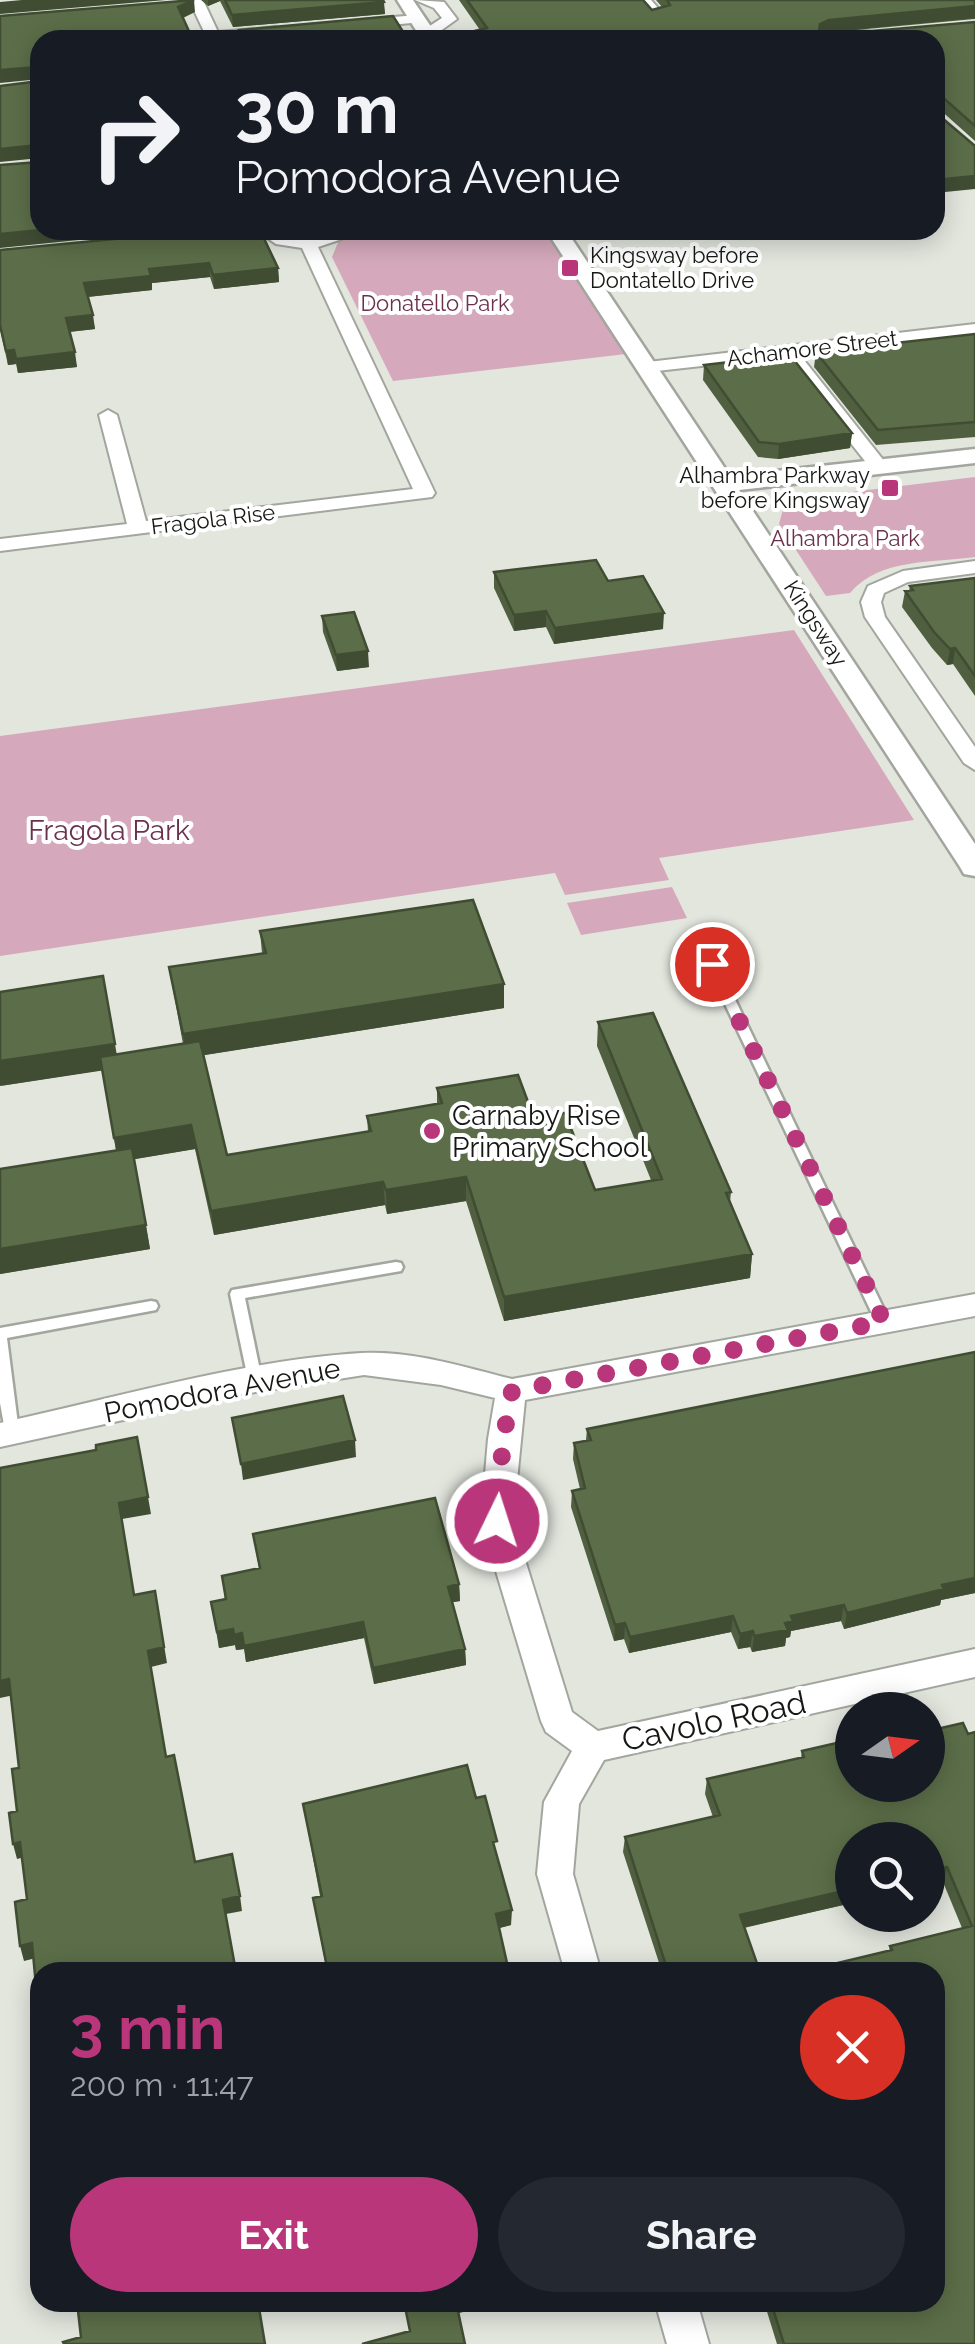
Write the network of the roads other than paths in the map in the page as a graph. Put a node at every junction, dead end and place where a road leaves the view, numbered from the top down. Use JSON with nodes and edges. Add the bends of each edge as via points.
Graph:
{"nodes":[{"id":1,"x":405,"y":0,"type":"edge"},
{"id":2,"x":422,"y":0,"type":"edge"},
{"id":3,"x":644,"y":0,"type":"edge"},
{"id":4,"x":198,"y":2,"type":"edge"},
{"id":5,"x":179,"y":6,"type":"edge"},
{"id":6,"x":659,"y":17,"type":"edge"},
{"id":7,"x":343,"y":26,"type":"edge"},
{"id":8,"x":210,"y":30,"type":"edge"},
{"id":9,"x":409,"y":30,"type":"edge"},
{"id":10,"x":424,"y":30,"type":"edge"},
{"id":11,"x":427,"y":30,"type":"edge"},
{"id":12,"x":288,"y":240,"type":"edge"},
{"id":13,"x":322,"y":240,"type":"edge"},
{"id":14,"x":563,"y":240,"type":"edge"},
{"id":15,"x":308,"y":243,"type":"junction"},
{"id":16,"x":975,"y":329,"type":"edge"},
{"id":17,"x":788,"y":351,"type":"junction"},
{"id":18,"x":648,"y":367,"type":"junction"},
{"id":19,"x":108,"y":415,"type":"dead end"},
{"id":20,"x":975,"y":456,"type":"edge"},
{"id":21,"x":879,"y":466,"type":"junction"},
{"id":22,"x":975,"y":473,"type":"edge"},
{"id":23,"x":732,"y":493,"type":"junction"},
{"id":24,"x":138,"y":528,"type":"junction"},
{"id":25,"x":0,"y":544,"type":"edge"},
{"id":26,"x":975,"y":567,"type":"edge"},
{"id":27,"x":975,"y":763,"type":"edge"},
{"id":28,"x":975,"y":868,"type":"edge"},
{"id":29,"x":712,"y":964,"type":"dead end"},
{"id":30,"x":396,"y":1266,"type":"dead end"},
{"id":31,"x":975,"y":1304,"type":"edge"},
{"id":32,"x":152,"y":1306,"type":"dead end"},
{"id":33,"x":884,"y":1322,"type":"junction"},
{"id":34,"x":0,"y":1337,"type":"edge"},
{"id":35,"x":254,"y":1380,"type":"junction"},
{"id":36,"x":512,"y":1391,"type":"junction"},
{"id":37,"x":6,"y":1434,"type":"edge"},
{"id":38,"x":975,"y":1664,"type":"edge"},
{"id":39,"x":593,"y":1747,"type":"junction"},
{"id":40,"x":580,"y":1962,"type":"edge"},
{"id":41,"x":679,"y":2312,"type":"edge"},
{"id":42,"x":688,"y":2344,"type":"edge"}],
"edges":[{"from":1,"to":10,"type":"street"},
{"from":2,"to":11,"type":"street","via":[[438,4],[450,19]]},
{"from":3,"to":6,"type":"street"},
{"from":4,"to":5,"type":"street"},
{"from":4,"to":8,"type":"street"},
{"from":7,"to":9,"type":"street"},
{"from":12,"to":15,"type":"street"},
{"from":13,"to":15,"type":"street"},
{"from":14,"to":18,"type":"street","name":"Kingsway"},
{"from":15,"to":24,"type":"street","name":"Fragola Rise","via":[[425,492]]},
{"from":16,"to":17,"type":"street","name":"Achamore Street"},
{"from":17,"to":18,"type":"street","name":"Achamore Street"},
{"from":17,"to":21,"type":"street"},
{"from":18,"to":23,"type":"street","name":"Kingsway"},
{"from":19,"to":24,"type":"street"},
{"from":20,"to":21,"type":"street"},
{"from":21,"to":23,"type":"street"},
{"from":22,"to":23,"type":"street"},
{"from":23,"to":28,"type":"street","name":"Kingsway"},
{"from":24,"to":25,"type":"street","name":"Fragola Rise"},
{"from":26,"to":27,"type":"street","via":[[903,577],[876,590],[871,602]]},
{"from":29,"to":33,"type":"lane"},
{"from":30,"to":35,"type":"lane","via":[[237,1294]]},
{"from":31,"to":33,"type":"street","name":"Pomodora Avenue"},
{"from":32,"to":34,"type":"lane"},
{"from":33,"to":36,"type":"street","name":"Pomodora Avenue"},
{"from":34,"to":37,"type":"lane"},
{"from":35,"to":36,"type":"street","name":"Pomodora Avenue","via":[[364,1364]]},
{"from":35,"to":37,"type":"street","name":"Pomodora Avenue"},
{"from":36,"to":39,"type":"street","name":"Cavolo Road","via":[[497,1521],[558,1721]]},
{"from":38,"to":39,"type":"street","name":"Cavolo Road"},
{"from":39,"to":40,"type":"street","via":[[562,1802],[555,1874]]},
{"from":41,"to":42,"type":"street"}]}
